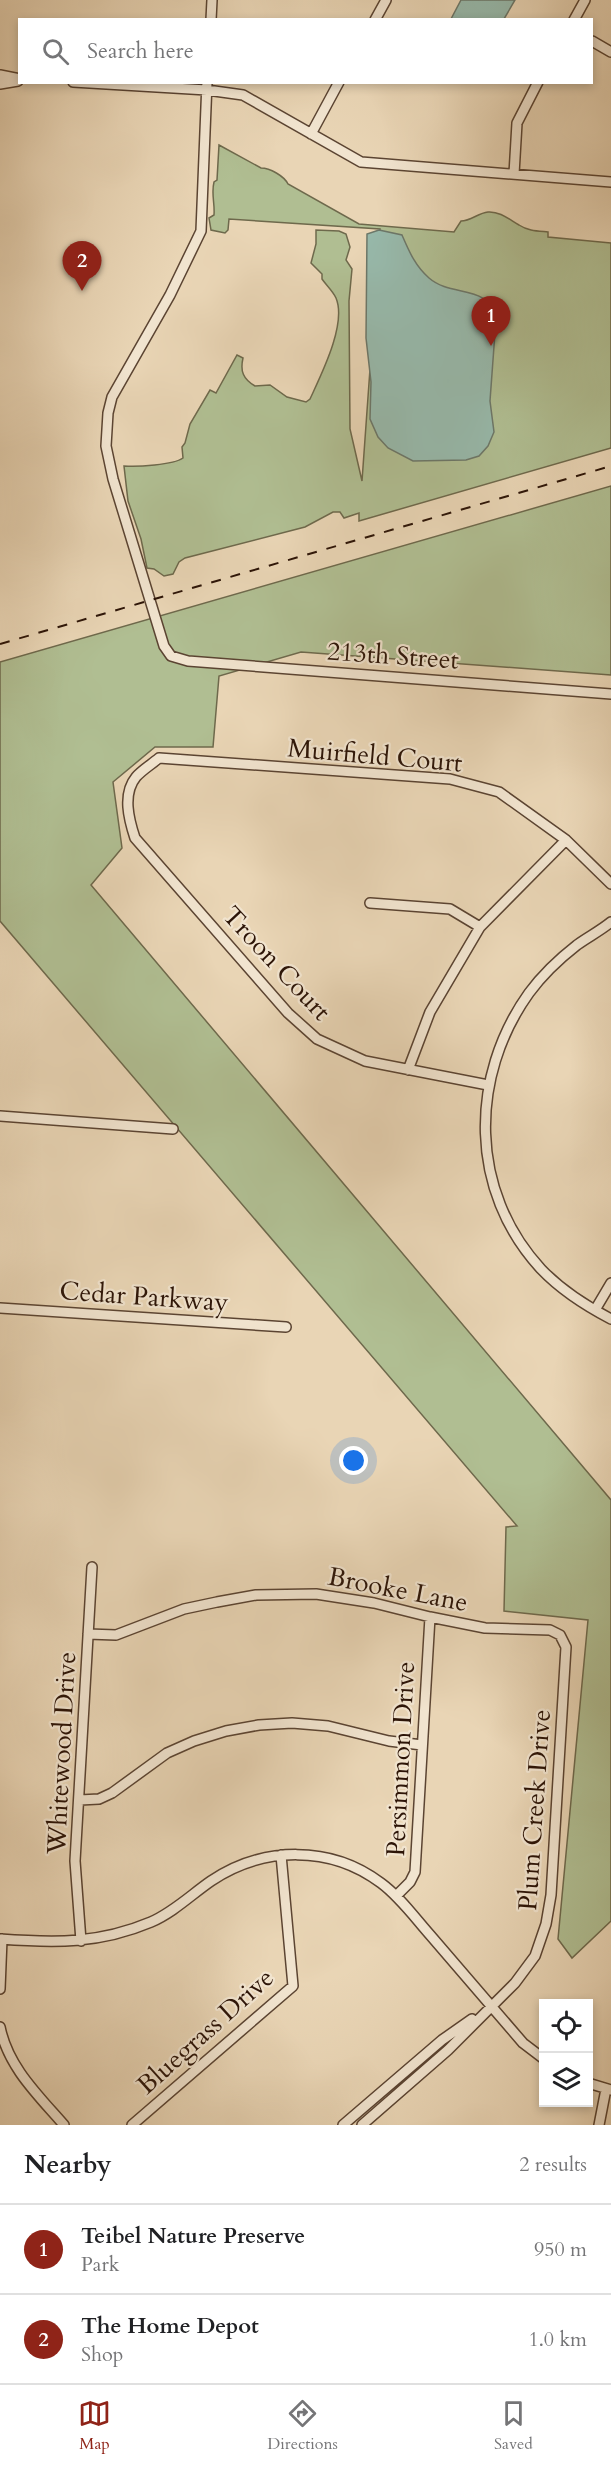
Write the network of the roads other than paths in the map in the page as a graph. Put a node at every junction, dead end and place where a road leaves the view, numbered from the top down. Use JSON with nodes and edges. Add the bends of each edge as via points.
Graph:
{"nodes":[{"id":1,"x":212,"y":0,"type":"edge"},
{"id":2,"x":386,"y":0,"type":"edge"},
{"id":3,"x":585,"y":0,"type":"edge"},
{"id":4,"x":211,"y":18,"type":"edge"},
{"id":5,"x":376,"y":18,"type":"edge"},
{"id":6,"x":575,"y":18,"type":"edge"},
{"id":7,"x":593,"y":42,"type":"edge"},
{"id":8,"x":611,"y":52,"type":"edge"},
{"id":9,"x":0,"y":75,"type":"edge"},
{"id":10,"x":18,"y":80,"type":"edge"},
{"id":11,"x":18,"y":80,"type":"edge"},
{"id":12,"x":0,"y":84,"type":"edge"},
{"id":13,"x":140,"y":84,"type":"edge"},
{"id":14,"x":338,"y":84,"type":"edge"},
{"id":15,"x":537,"y":84,"type":"edge"},
{"id":16,"x":207,"y":86,"type":"edge"},
{"id":17,"x":311,"y":134,"type":"junction"},
{"id":18,"x":514,"y":174,"type":"junction"},
{"id":19,"x":611,"y":182,"type":"edge"},
{"id":20,"x":611,"y":694,"type":"edge"},
{"id":21,"x":143,"y":772,"type":"joint"},
{"id":22,"x":566,"y":840,"type":"junction"},
{"id":23,"x":611,"y":884,"type":"edge"},
{"id":24,"x":370,"y":903,"type":"dead end"},
{"id":25,"x":611,"y":922,"type":"edge"},
{"id":26,"x":480,"y":927,"type":"junction"},
{"id":27,"x":408,"y":1070,"type":"junction"},
{"id":28,"x":488,"y":1085,"type":"junction"},
{"id":29,"x":0,"y":1116,"type":"edge"},
{"id":30,"x":174,"y":1129,"type":"dead end"},
{"id":31,"x":611,"y":1283,"type":"edge"},
{"id":32,"x":0,"y":1308,"type":"edge"},
{"id":33,"x":595,"y":1310,"type":"junction"},
{"id":34,"x":611,"y":1319,"type":"edge"},
{"id":35,"x":286,"y":1327,"type":"dead end"},
{"id":36,"x":92,"y":1567,"type":"dead end"},
{"id":37,"x":430,"y":1617,"type":"junction"},
{"id":38,"x":88,"y":1634,"type":"junction"},
{"id":39,"x":560,"y":1635,"type":"joint"},
{"id":40,"x":422,"y":1745,"type":"junction"},
{"id":41,"x":80,"y":1800,"type":"junction"},
{"id":42,"x":281,"y":1855,"type":"junction"},
{"id":43,"x":396,"y":1896,"type":"junction"},
{"id":44,"x":1,"y":1939,"type":"edge"},
{"id":45,"x":81,"y":1941,"type":"junction"},
{"id":46,"x":0,"y":1989,"type":"edge"},
{"id":47,"x":491,"y":2005,"type":"junction"},
{"id":48,"x":0,"y":2027,"type":"edge"},
{"id":49,"x":539,"y":2056,"type":"edge"},
{"id":50,"x":593,"y":2085,"type":"edge"},
{"id":51,"x":608,"y":2090,"type":"edge"},
{"id":52,"x":64,"y":2125,"type":"edge"},
{"id":53,"x":132,"y":2125,"type":"edge"},
{"id":54,"x":343,"y":2125,"type":"edge"},
{"id":55,"x":362,"y":2125,"type":"edge"},
{"id":56,"x":599,"y":2125,"type":"edge"}],
"edges":[{"from":1,"to":4,"type":"street"},
{"from":2,"to":5,"type":"street"},
{"from":3,"to":6,"type":"street"},
{"from":7,"to":8,"type":"street"},
{"from":9,"to":10,"type":"street"},
{"from":11,"to":12,"type":"street"},
{"from":13,"to":16,"type":"street"},
{"from":14,"to":17,"type":"street"},
{"from":15,"to":18,"type":"street","via":[[517,123]]},
{"from":16,"to":17,"type":"street","via":[[243,95]]},
{"from":16,"to":20,"type":"street","name":"213th Street","via":[[201,231],[112,397],[106,433],[113,478],[161,637],[171,656],[188,661]]},
{"from":17,"to":18,"type":"street","via":[[361,162]]},
{"from":18,"to":19,"type":"street"},
{"from":21,"to":22,"type":"street","name":"Muirfield Court","via":[[159,758],[450,779],[499,792]]},
{"from":21,"to":27,"type":"street","name":"Troon Court","via":[[130,789],[128,817],[135,838],[288,1013],[317,1039],[340,1051],[364,1061]]},
{"from":22,"to":23,"type":"street","name":"Muirfield Court"},
{"from":22,"to":26,"type":"street"},
{"from":24,"to":26,"type":"street","via":[[450,909]]},
{"from":25,"to":28,"type":"street","via":[[552,966],[531,991],[512,1018]]},
{"from":26,"to":27,"type":"street","via":[[430,1012]]},
{"from":27,"to":28,"type":"street","name":"Troon Court"},
{"from":28,"to":33,"type":"street","via":[[487,1151],[506,1216],[540,1267]]},
{"from":29,"to":30,"type":"street"},
{"from":31,"to":33,"type":"street"},
{"from":32,"to":35,"type":"street","name":"Cedar Parkway"},
{"from":33,"to":34,"type":"street"},
{"from":36,"to":38,"type":"street","name":"Whitewood Drive"},
{"from":37,"to":38,"type":"street","name":"Brooke Lane","via":[[350,1598],[256,1595],[195,1607],[116,1635]]},
{"from":37,"to":39,"type":"street","name":"Brooke Lane","via":[[485,1628],[550,1630]]},
{"from":37,"to":40,"type":"street","name":"Persimmon Drive"},
{"from":38,"to":41,"type":"street","name":"Whitewood Drive"},
{"from":39,"to":47,"type":"street","name":"Plum Creek Drive","via":[[566,1647],[546,1924],[535,1956],[515,1983]]},
{"from":40,"to":41,"type":"street","via":[[328,1726],[259,1725],[194,1741],[167,1753],[99,1799]]},
{"from":40,"to":43,"type":"street","name":"Persimmon Drive","via":[[415,1872]]},
{"from":41,"to":45,"type":"street","name":"Whitewood Drive","via":[[75,1861]]},
{"from":42,"to":43,"type":"street","via":[[336,1859],[365,1872]]},
{"from":42,"to":45,"type":"street","via":[[248,1862],[213,1880],[154,1921],[112,1936]]},
{"from":42,"to":53,"type":"street","name":"Bluegrass Drive","via":[[293,1986]]},
{"from":43,"to":47,"type":"street"},
{"from":44,"to":45,"type":"street"},
{"from":44,"to":46,"type":"street"},
{"from":47,"to":49,"type":"street"},
{"from":47,"to":54,"type":"street","name":"Plum Creek Drive","via":[[442,2040]]},
{"from":47,"to":55,"type":"street","name":"Plum Creek Drive","via":[[448,2050]]},
{"from":48,"to":52,"type":"street","via":[[12,2062]]},
{"from":50,"to":51,"type":"street"},
{"from":51,"to":56,"type":"street"}]}
